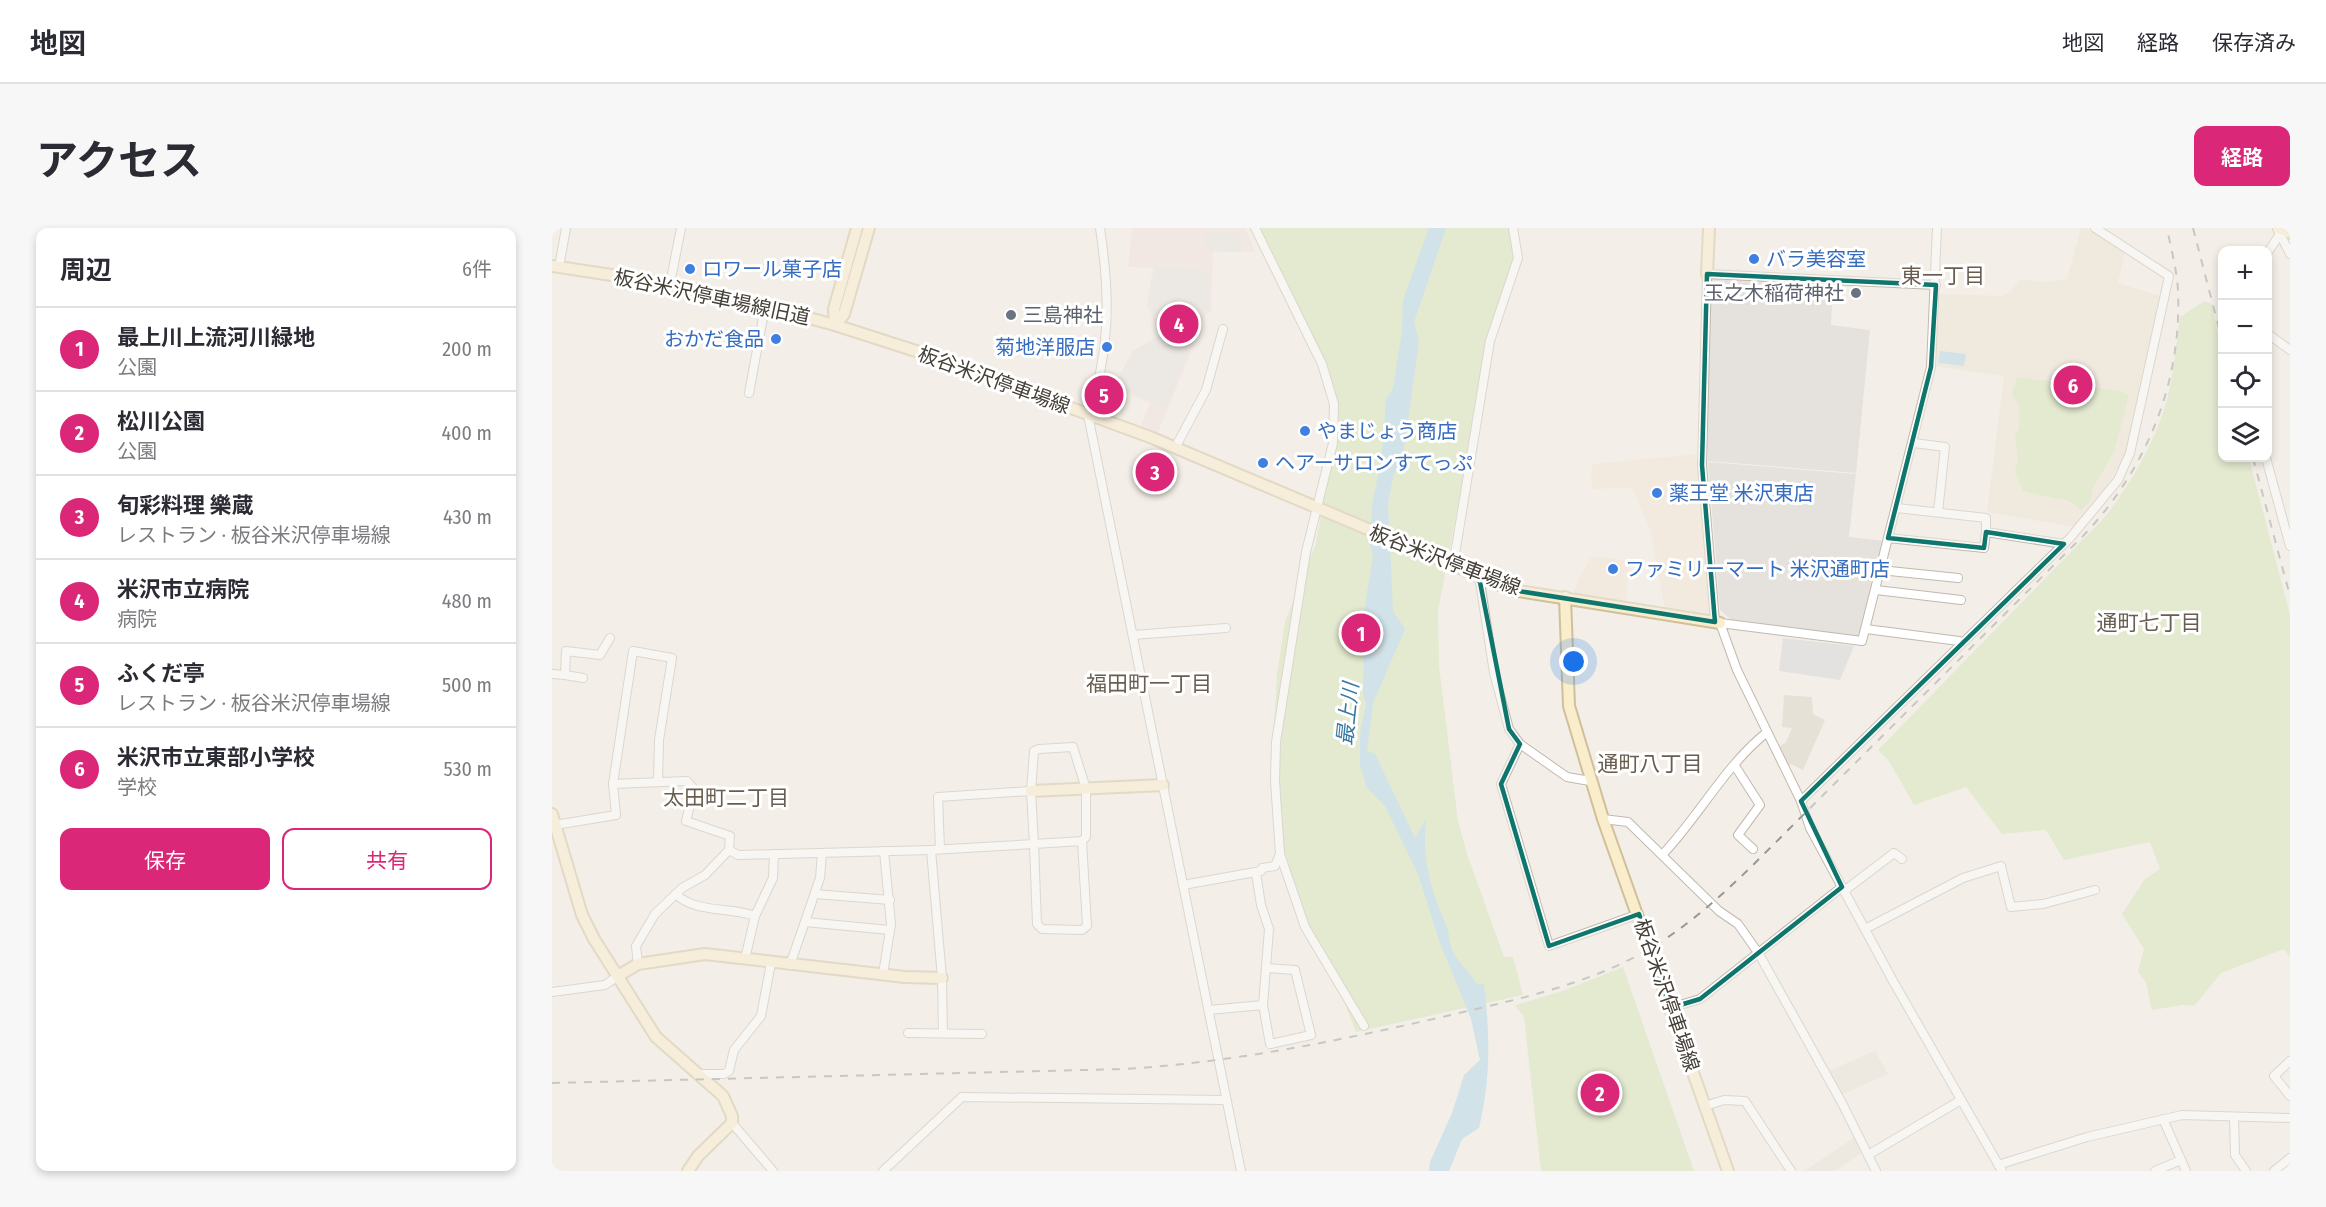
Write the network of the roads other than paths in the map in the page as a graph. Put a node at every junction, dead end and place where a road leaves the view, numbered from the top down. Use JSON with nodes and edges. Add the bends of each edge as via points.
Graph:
{"nodes":[{"id":1,"x":566,"y":228,"type":"edge"},
{"id":2,"x":681,"y":228,"type":"edge"},
{"id":3,"x":857,"y":228,"type":"edge"},
{"id":4,"x":869,"y":228,"type":"edge"},
{"id":5,"x":1100,"y":228,"type":"edge"},
{"id":6,"x":1255,"y":228,"type":"edge"},
{"id":7,"x":1513,"y":228,"type":"edge"},
{"id":8,"x":1709,"y":228,"type":"edge"},
{"id":9,"x":1937,"y":228,"type":"edge"},
{"id":10,"x":2095,"y":228,"type":"edge"},
{"id":11,"x":2282,"y":231,"type":"edge"},
{"id":12,"x":2272,"y":246,"type":"edge"},
{"id":13,"x":2290,"y":254,"type":"edge"},
{"id":14,"x":555,"y":266,"type":"edge"},
{"id":15,"x":1707,"y":274,"type":"junction"},
{"id":16,"x":670,"y":284,"type":"junction"},
{"id":17,"x":1936,"y":285,"type":"junction"},
{"id":18,"x":765,"y":307,"type":"junction"},
{"id":19,"x":835,"y":325,"type":"junction"},
{"id":20,"x":1223,"y":329,"type":"dead end"},
{"id":21,"x":2272,"y":337,"type":"edge"},
{"id":22,"x":2290,"y":350,"type":"edge"},
{"id":23,"x":749,"y":393,"type":"dead end"},
{"id":24,"x":1088,"y":415,"type":"junction"},
{"id":25,"x":1914,"y":443,"type":"junction"},
{"id":26,"x":1175,"y":448,"type":"junction"},
{"id":27,"x":2267,"y":462,"type":"edge"},
{"id":28,"x":1897,"y":508,"type":"junction"},
{"id":29,"x":1320,"y":510,"type":"junction"},
{"id":30,"x":1938,"y":512,"type":"junction"},
{"id":31,"x":1986,"y":532,"type":"junction"},
{"id":32,"x":1888,"y":538,"type":"junction"},
{"id":33,"x":2064,"y":544,"type":"junction"},
{"id":34,"x":2290,"y":546,"type":"edge"},
{"id":35,"x":1449,"y":564,"type":"junction"},
{"id":36,"x":1880,"y":570,"type":"junction"},
{"id":37,"x":1474,"y":575,"type":"junction"},
{"id":38,"x":1958,"y":578,"type":"dead end"},
{"id":39,"x":1876,"y":590,"type":"junction"},
{"id":40,"x":1564,"y":597,"type":"junction"},
{"id":41,"x":1961,"y":600,"type":"dead end"},
{"id":42,"x":1717,"y":623,"type":"junction"},
{"id":43,"x":1226,"y":628,"type":"dead end"},
{"id":44,"x":1866,"y":629,"type":"junction"},
{"id":45,"x":1132,"y":635,"type":"junction"},
{"id":46,"x":610,"y":638,"type":"dead end"},
{"id":47,"x":1959,"y":641,"type":"dead end"},
{"id":48,"x":552,"y":674,"type":"edge"},
{"id":49,"x":565,"y":675,"type":"junction"},
{"id":50,"x":583,"y":678,"type":"dead end"},
{"id":51,"x":1766,"y":733,"type":"junction"},
{"id":52,"x":1520,"y":744,"type":"junction"},
{"id":53,"x":1735,"y":766,"type":"junction"},
{"id":54,"x":658,"y":781,"type":"junction"},
{"id":55,"x":1590,"y":781,"type":"junction"},
{"id":56,"x":614,"y":784,"type":"junction"},
{"id":57,"x":1163,"y":785,"type":"junction"},
{"id":58,"x":1086,"y":789,"type":"junction"},
{"id":59,"x":1031,"y":791,"type":"junction"},
{"id":60,"x":1801,"y":801,"type":"junction"},
{"id":61,"x":552,"y":814,"type":"edge"},
{"id":62,"x":1603,"y":819,"type":"junction"},
{"id":63,"x":555,"y":825,"type":"junction"},
{"id":64,"x":1082,"y":841,"type":"junction"},
{"id":65,"x":1034,"y":844,"type":"junction"},
{"id":66,"x":940,"y":849,"type":"junction"},
{"id":67,"x":1753,"y":849,"type":"dead end"},
{"id":68,"x":729,"y":850,"type":"junction"},
{"id":69,"x":931,"y":850,"type":"junction"},
{"id":70,"x":884,"y":851,"type":"junction"},
{"id":71,"x":822,"y":853,"type":"junction"},
{"id":72,"x":774,"y":854,"type":"junction"},
{"id":73,"x":1280,"y":854,"type":"junction"},
{"id":74,"x":1662,"y":854,"type":"junction"},
{"id":75,"x":1902,"y":859,"type":"dead end"},
{"id":76,"x":1256,"y":873,"type":"junction"},
{"id":77,"x":1183,"y":885,"type":"junction"},
{"id":78,"x":1843,"y":889,"type":"junction"},
{"id":79,"x":2095,"y":890,"type":"dead end"},
{"id":80,"x":676,"y":894,"type":"junction"},
{"id":81,"x":815,"y":894,"type":"junction"},
{"id":82,"x":890,"y":900,"type":"junction"},
{"id":83,"x":1639,"y":914,"type":"junction"},
{"id":84,"x":755,"y":916,"type":"junction"},
{"id":85,"x":805,"y":922,"type":"junction"},
{"id":86,"x":1865,"y":929,"type":"junction"},
{"id":87,"x":890,"y":930,"type":"junction"},
{"id":88,"x":1759,"y":954,"type":"junction"},
{"id":89,"x":745,"y":959,"type":"junction"},
{"id":90,"x":771,"y":963,"type":"junction"},
{"id":91,"x":638,"y":964,"type":"junction"},
{"id":92,"x":790,"y":965,"type":"junction"},
{"id":93,"x":1267,"y":968,"type":"junction"},
{"id":94,"x":883,"y":974,"type":"junction"},
{"id":95,"x":618,"y":976,"type":"junction"},
{"id":96,"x":942,"y":978,"type":"junction"},
{"id":97,"x":552,"y":992,"type":"edge"},
{"id":98,"x":1263,"y":1005,"type":"junction"},
{"id":99,"x":1670,"y":1008,"type":"junction"},
{"id":100,"x":1209,"y":1010,"type":"junction"},
{"id":101,"x":1364,"y":1026,"type":"dead end"},
{"id":102,"x":908,"y":1033,"type":"dead end"},
{"id":103,"x":943,"y":1033,"type":"junction"},
{"id":104,"x":982,"y":1034,"type":"dead end"},
{"id":105,"x":2290,"y":1061,"type":"edge"},
{"id":106,"x":698,"y":1074,"type":"junction"},
{"id":107,"x":2290,"y":1096,"type":"edge"},
{"id":108,"x":1226,"y":1100,"type":"junction"},
{"id":109,"x":1961,"y":1100,"type":"junction"},
{"id":110,"x":1705,"y":1106,"type":"junction"},
{"id":111,"x":2234,"y":1118,"type":"junction"},
{"id":112,"x":2163,"y":1119,"type":"junction"},
{"id":113,"x":2288,"y":1121,"type":"edge"},
{"id":114,"x":732,"y":1123,"type":"junction"},
{"id":115,"x":1868,"y":1155,"type":"junction"},
{"id":116,"x":2290,"y":1158,"type":"edge"},
{"id":117,"x":2181,"y":1160,"type":"junction"},
{"id":118,"x":2000,"y":1168,"type":"edge"},
{"id":119,"x":688,"y":1171,"type":"edge"},
{"id":120,"x":773,"y":1171,"type":"edge"},
{"id":121,"x":883,"y":1171,"type":"edge"},
{"id":122,"x":1240,"y":1171,"type":"edge"},
{"id":123,"x":1728,"y":1171,"type":"edge"},
{"id":124,"x":1791,"y":1171,"type":"edge"},
{"id":125,"x":1876,"y":1171,"type":"edge"},
{"id":126,"x":2156,"y":1171,"type":"edge"},
{"id":127,"x":2186,"y":1171,"type":"edge"},
{"id":128,"x":2246,"y":1171,"type":"edge"},
{"id":129,"x":2274,"y":1171,"type":"edge"}],
"edges":[{"from":1,"to":14,"type":"street"},
{"from":2,"to":16,"type":"street"},
{"from":3,"to":19,"type":"main road","via":[[834,309]]},
{"from":4,"to":19,"type":"main road","via":[[844,314]]},
{"from":5,"to":24,"type":"street","via":[[1107,320],[1100,382]]},
{"from":6,"to":29,"type":"street","via":[[1305,326],[1330,386],[1334,404],[1333,443]]},
{"from":7,"to":35,"type":"street","via":[[1518,258],[1490,341]]},
{"from":8,"to":15,"type":"main road"},
{"from":9,"to":17,"type":"street"},
{"from":10,"to":33,"type":"street","via":[[2169,276],[2130,453],[2118,480]]},
{"from":11,"to":12,"type":"street"},
{"from":11,"to":13,"type":"street"},
{"from":14,"to":16,"type":"main road","name":"板谷米沢停車場線旧道"},
{"from":15,"to":17,"type":"street"},
{"from":15,"to":42,"type":"street","via":[[1702,465]]},
{"from":16,"to":18,"type":"main road","name":"板谷米沢停車場線旧道"},
{"from":17,"to":25,"type":"street","via":[[1931,367]]},
{"from":18,"to":19,"type":"main road","name":"板谷米沢停車場線旧道"},
{"from":18,"to":23,"type":"street"},
{"from":19,"to":24,"type":"main road","name":"板谷米沢停車場線"},
{"from":20,"to":26,"type":"street","via":[[1206,390]]},
{"from":21,"to":22,"type":"street"},
{"from":24,"to":26,"type":"main road","name":"板谷米沢停車場線"},
{"from":24,"to":45,"type":"street"},
{"from":25,"to":28,"type":"street"},
{"from":25,"to":30,"type":"street","via":[[1945,447]]},
{"from":26,"to":29,"type":"main road","name":"板谷米沢停車場線"},
{"from":27,"to":34,"type":"street"},
{"from":28,"to":30,"type":"street"},
{"from":28,"to":32,"type":"street"},
{"from":29,"to":35,"type":"main road","name":"板谷米沢停車場線"},
{"from":29,"to":73,"type":"street","via":[[1297,599],[1275,742]]},
{"from":30,"to":31,"type":"street","via":[[1986,518]]},
{"from":31,"to":32,"type":"street","via":[[1984,548]]},
{"from":31,"to":33,"type":"street"},
{"from":32,"to":36,"type":"street"},
{"from":33,"to":60,"type":"street"},
{"from":35,"to":37,"type":"main road","name":"板谷米沢停車場線"},
{"from":36,"to":38,"type":"street"},
{"from":36,"to":39,"type":"street"},
{"from":37,"to":40,"type":"main road","name":"板谷米沢停車場線","via":[[1512,590]]},
{"from":37,"to":52,"type":"street","via":[[1480,582],[1494,673],[1509,729]]},
{"from":39,"to":41,"type":"street"},
{"from":39,"to":44,"type":"street"},
{"from":40,"to":42,"type":"main road"},
{"from":40,"to":55,"type":"main road","name":"板谷米沢停車場線","via":[[1569,706]]},
{"from":42,"to":44,"type":"street","via":[[1862,641]]},
{"from":42,"to":51,"type":"street"},
{"from":43,"to":45,"type":"street"},
{"from":44,"to":47,"type":"street"},
{"from":45,"to":57,"type":"street"},
{"from":46,"to":49,"type":"street","via":[[600,655],[566,651]]},
{"from":48,"to":49,"type":"street"},
{"from":49,"to":50,"type":"street"},
{"from":51,"to":53,"type":"street"},
{"from":51,"to":60,"type":"street"},
{"from":52,"to":55,"type":"street","via":[[1567,777]]},
{"from":52,"to":83,"type":"street","via":[[1501,784],[1549,946]]},
{"from":53,"to":67,"type":"street","via":[[1760,805],[1738,835]]},
{"from":53,"to":74,"type":"street"},
{"from":54,"to":56,"type":"street"},
{"from":54,"to":56,"type":"street","via":[[659,740],[672,658],[633,651]]},
{"from":54,"to":68,"type":"street","via":[[687,781],[694,789],[686,821],[730,836]]},
{"from":55,"to":62,"type":"main road","name":"板谷米沢停車場線"},
{"from":56,"to":63,"type":"street","via":[[616,815]]},
{"from":57,"to":58,"type":"main road"},
{"from":57,"to":77,"type":"street"},
{"from":58,"to":59,"type":"main road"},
{"from":58,"to":59,"type":"street","via":[[1073,747],[1034,751]]},
{"from":58,"to":64,"type":"street","via":[[1086,837]]},
{"from":59,"to":65,"type":"street"},
{"from":59,"to":66,"type":"street","via":[[938,796]]},
{"from":60,"to":78,"type":"street","via":[[1810,828]]},
{"from":61,"to":63,"type":"main road"},
{"from":62,"to":74,"type":"street","via":[[1628,822]]},
{"from":62,"to":83,"type":"main road","name":"板谷米沢停車場線"},
{"from":63,"to":95,"type":"main road","via":[[582,915]]},
{"from":64,"to":65,"type":"street"},
{"from":64,"to":65,"type":"street","via":[[1087,926],[1082,930],[1042,929],[1037,924]]},
{"from":65,"to":66,"type":"street"},
{"from":66,"to":69,"type":"street"},
{"from":68,"to":72,"type":"street","via":[[738,855]]},
{"from":68,"to":80,"type":"street","via":[[705,875]]},
{"from":69,"to":70,"type":"street"},
{"from":69,"to":96,"type":"street"},
{"from":70,"to":71,"type":"street"},
{"from":70,"to":82,"type":"street"},
{"from":71,"to":72,"type":"street"},
{"from":71,"to":81,"type":"street"},
{"from":72,"to":84,"type":"street","via":[[773,878]]},
{"from":73,"to":76,"type":"street","via":[[1275,866]]},
{"from":73,"to":101,"type":"street","via":[[1305,927]]},
{"from":74,"to":88,"type":"street","via":[[1719,911],[1738,924]]},
{"from":75,"to":78,"type":"street","via":[[1894,853]]},
{"from":76,"to":77,"type":"street"},
{"from":76,"to":93,"type":"street","via":[[1269,929]]},
{"from":77,"to":100,"type":"street"},
{"from":78,"to":86,"type":"street"},
{"from":78,"to":88,"type":"street"},
{"from":79,"to":86,"type":"street","via":[[2043,904],[2011,907],[2001,866],[1962,878]]},
{"from":80,"to":84,"type":"street","via":[[685,904]]},
{"from":80,"to":91,"type":"street","via":[[642,932],[636,946]]},
{"from":81,"to":82,"type":"street"},
{"from":81,"to":85,"type":"street"},
{"from":82,"to":87,"type":"street"},
{"from":83,"to":99,"type":"main road","name":"板谷米沢停車場線"},
{"from":84,"to":89,"type":"street"},
{"from":85,"to":87,"type":"street"},
{"from":85,"to":92,"type":"street"},
{"from":86,"to":109,"type":"street"},
{"from":87,"to":94,"type":"street"},
{"from":88,"to":99,"type":"street","via":[[1700,999]]},
{"from":88,"to":115,"type":"street"},
{"from":89,"to":90,"type":"main road"},
{"from":89,"to":91,"type":"main road","via":[[705,954]]},
{"from":90,"to":92,"type":"main road"},
{"from":90,"to":106,"type":"street","via":[[761,1016],[734,1050],[729,1071]]},
{"from":91,"to":95,"type":"main road"},
{"from":92,"to":94,"type":"main road"},
{"from":93,"to":98,"type":"street"},
{"from":93,"to":98,"type":"street","via":[[1295,970],[1311,1035],[1270,1044]]},
{"from":94,"to":96,"type":"main road"},
{"from":95,"to":97,"type":"street","via":[[605,985]]},
{"from":95,"to":106,"type":"main road","via":[[656,1037]]},
{"from":96,"to":103,"type":"street"},
{"from":98,"to":100,"type":"street"},
{"from":99,"to":110,"type":"main road","name":"板谷米沢停車場線"},
{"from":100,"to":108,"type":"street"},
{"from":102,"to":103,"type":"street"},
{"from":103,"to":104,"type":"street"},
{"from":105,"to":107,"type":"street","via":[[2274,1076]]},
{"from":106,"to":114,"type":"main road","via":[[723,1096]]},
{"from":108,"to":121,"type":"street","via":[[962,1097]]},
{"from":108,"to":122,"type":"street"},
{"from":109,"to":115,"type":"street"},
{"from":109,"to":118,"type":"street"},
{"from":110,"to":123,"type":"main road","name":"板谷米沢停車場線"},
{"from":110,"to":124,"type":"street","via":[[1724,1100],[1745,1101]]},
{"from":111,"to":112,"type":"street","via":[[2182,1115]]},
{"from":111,"to":113,"type":"street"},
{"from":111,"to":128,"type":"street","via":[[2235,1155]]},
{"from":112,"to":117,"type":"street"},
{"from":112,"to":118,"type":"street","via":[[2086,1137]]},
{"from":114,"to":119,"type":"main road"},
{"from":114,"to":120,"type":"street"},
{"from":115,"to":125,"type":"street"},
{"from":116,"to":129,"type":"street"},
{"from":117,"to":126,"type":"street"},
{"from":117,"to":127,"type":"street"}]}
